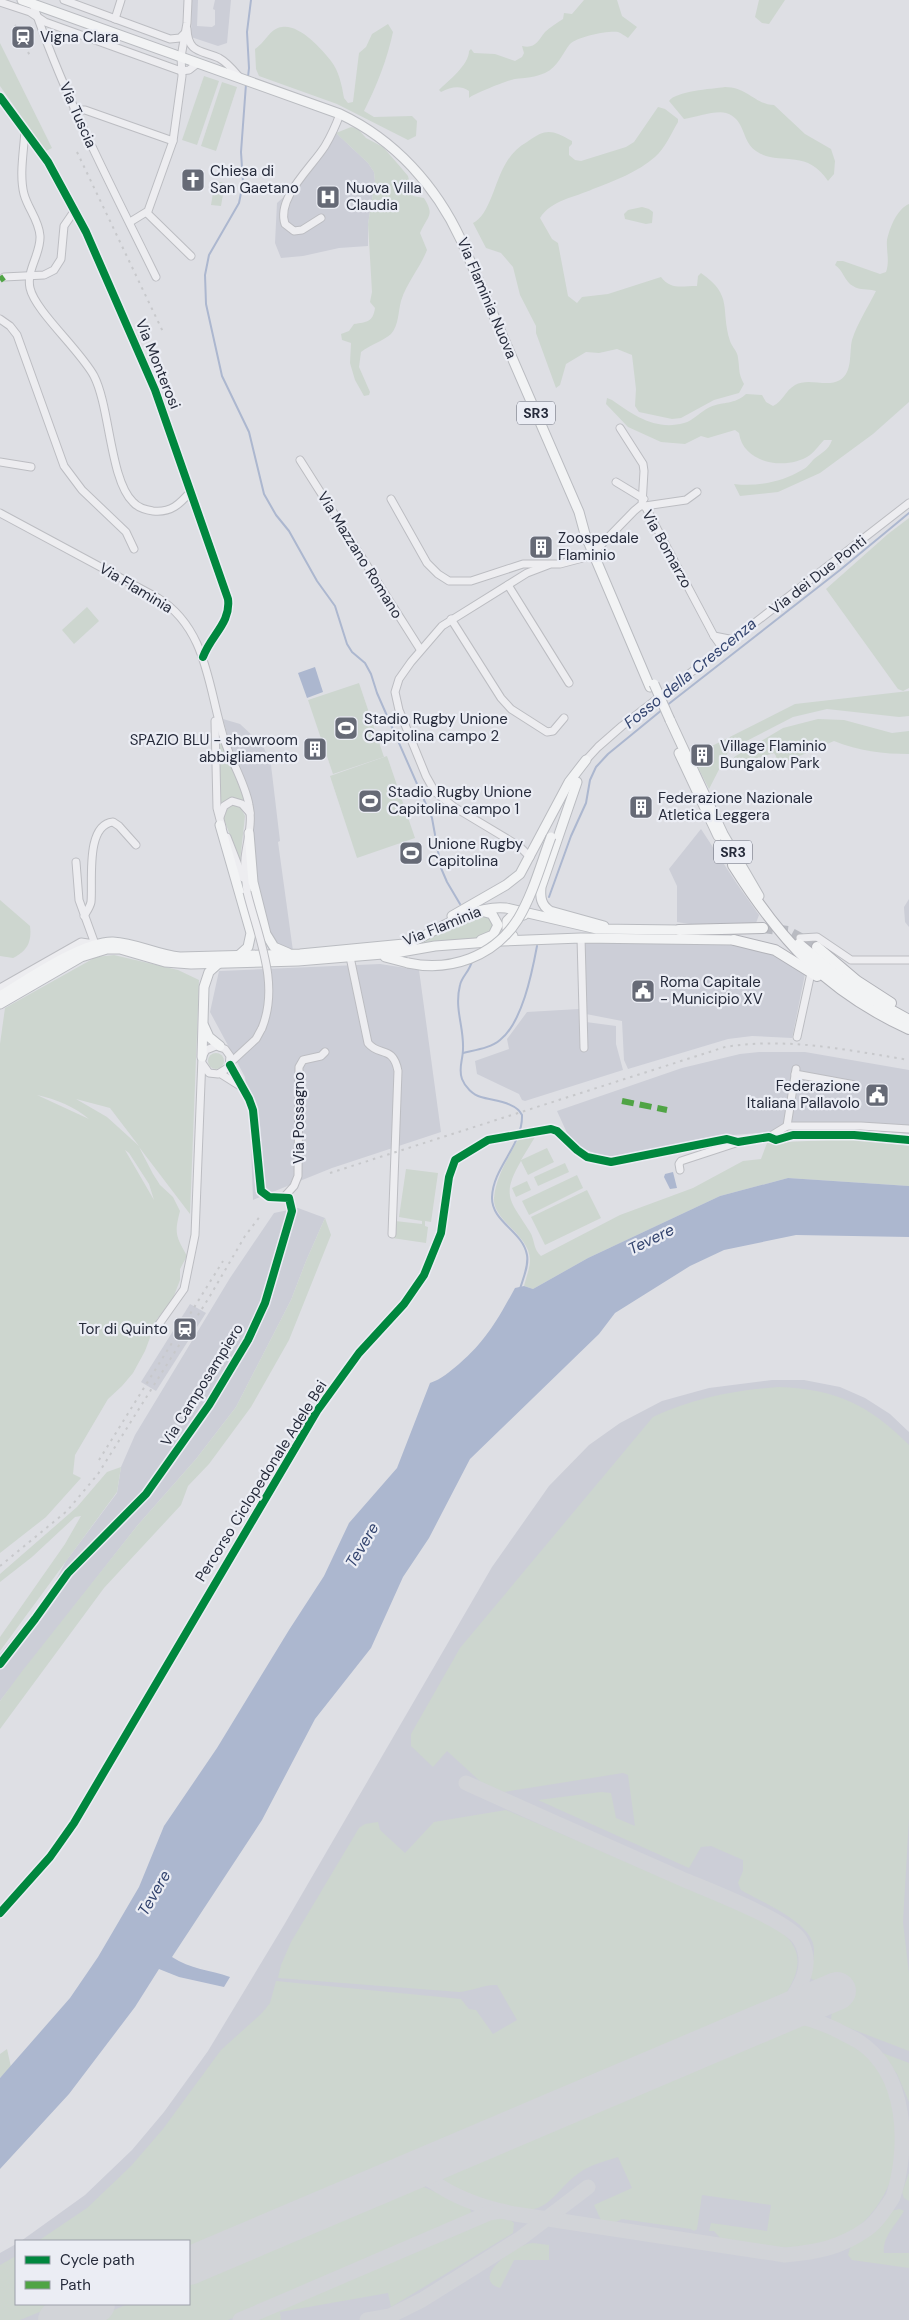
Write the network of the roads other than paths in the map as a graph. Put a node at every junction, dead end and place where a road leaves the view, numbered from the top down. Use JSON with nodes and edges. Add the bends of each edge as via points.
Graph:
{"nodes":[{"id":1,"x":22,"y":0,"type":"edge"},
{"id":2,"x":64,"y":0,"type":"edge"},
{"id":3,"x":121,"y":0,"type":"edge"},
{"id":4,"x":188,"y":0,"type":"edge"},
{"id":5,"x":0,"y":2,"type":"edge"},
{"id":6,"x":33,"y":4,"type":"junction"},
{"id":7,"x":38,"y":18,"type":"junction"},
{"id":8,"x":114,"y":18,"type":"junction"},
{"id":9,"x":187,"y":23,"type":"junction"},
{"id":10,"x":184,"y":34,"type":"junction"},
{"id":11,"x":160,"y":35,"type":"junction"},
{"id":12,"x":167,"y":52,"type":"junction"},
{"id":13,"x":181,"y":57,"type":"junction"},
{"id":14,"x":198,"y":63,"type":"junction"},
{"id":15,"x":181,"y":72,"type":"junction"},
{"id":16,"x":240,"y":78,"type":"junction"},
{"id":17,"x":0,"y":97,"type":"edge"},
{"id":18,"x":74,"y":110,"type":"junction"},
{"id":19,"x":340,"y":114,"type":"junction"},
{"id":20,"x":25,"y":130,"type":"junction"},
{"id":21,"x":174,"y":141,"type":"junction"},
{"id":22,"x":75,"y":210,"type":"junction"},
{"id":23,"x":147,"y":213,"type":"junction"},
{"id":24,"x":321,"y":218,"type":"dead end"},
{"id":25,"x":130,"y":222,"type":"junction"},
{"id":26,"x":191,"y":256,"type":"dead end"},
{"id":27,"x":30,"y":276,"type":"junction"},
{"id":28,"x":156,"y":276,"type":"dead end"},
{"id":29,"x":4,"y":277,"type":"dead end"},
{"id":30,"x":0,"y":319,"type":"edge"},
{"id":31,"x":620,"y":428,"type":"dead end"},
{"id":32,"x":300,"y":460,"type":"dead end"},
{"id":33,"x":0,"y":462,"type":"edge"},
{"id":34,"x":31,"y":467,"type":"dead end"},
{"id":35,"x":616,"y":482,"type":"dead end"},
{"id":36,"x":191,"y":491,"type":"junction"},
{"id":37,"x":696,"y":492,"type":"dead end"},
{"id":38,"x":392,"y":499,"type":"dead end"},
{"id":39,"x":644,"y":503,"type":"junction"},
{"id":40,"x":909,"y":503,"type":"edge"},
{"id":41,"x":0,"y":514,"type":"edge"},
{"id":42,"x":134,"y":549,"type":"dead end"},
{"id":43,"x":596,"y":552,"type":"junction"},
{"id":44,"x":548,"y":565,"type":"junction"},
{"id":45,"x":508,"y":585,"type":"junction"},
{"id":46,"x":452,"y":619,"type":"junction"},
{"id":47,"x":714,"y":636,"type":"junction"},
{"id":48,"x":734,"y":640,"type":"junction"},
{"id":49,"x":723,"y":648,"type":"junction"},
{"id":50,"x":420,"y":649,"type":"junction"},
{"id":51,"x":203,"y":656,"type":"junction"},
{"id":52,"x":569,"y":683,"type":"dead end"},
{"id":53,"x":214,"y":711,"type":"junction"},
{"id":54,"x":564,"y":718,"type":"dead end"},
{"id":55,"x":668,"y":722,"type":"junction"},
{"id":56,"x":586,"y":760,"type":"junction"},
{"id":57,"x":577,"y":782,"type":"junction"},
{"id":58,"x":250,"y":813,"type":"junction"},
{"id":59,"x":219,"y":822,"type":"junction"},
{"id":60,"x":249,"y":833,"type":"junction"},
{"id":61,"x":136,"y":845,"type":"dead end"},
{"id":62,"x":530,"y":857,"type":"junction"},
{"id":63,"x":76,"y":862,"type":"dead end"},
{"id":64,"x":733,"y":865,"type":"joint"},
{"id":65,"x":541,"y":887,"type":"junction"},
{"id":66,"x":248,"y":892,"type":"junction"},
{"id":67,"x":474,"y":912,"type":"junction"},
{"id":68,"x":534,"y":915,"type":"junction"},
{"id":69,"x":84,"y":916,"type":"junction"},
{"id":70,"x":762,"y":928,"type":"tunnel mouth"},
{"id":71,"x":437,"y":930,"type":"junction"},
{"id":72,"x":678,"y":930,"type":"joint"},
{"id":73,"x":624,"y":931,"type":"junction"},
{"id":74,"x":581,"y":938,"type":"junction"},
{"id":75,"x":526,"y":940,"type":"junction"},
{"id":76,"x":734,"y":940,"type":"joint"},
{"id":77,"x":798,"y":940,"type":"junction"},
{"id":78,"x":471,"y":943,"type":"junction"},
{"id":79,"x":95,"y":944,"type":"junction"},
{"id":80,"x":817,"y":947,"type":"tunnel mouth"},
{"id":81,"x":295,"y":954,"type":"junction"},
{"id":82,"x":375,"y":954,"type":"junction"},
{"id":83,"x":238,"y":956,"type":"junction"},
{"id":84,"x":350,"y":957,"type":"junction"},
{"id":85,"x":909,"y":960,"type":"edge"},
{"id":86,"x":220,"y":963,"type":"junction"},
{"id":87,"x":192,"y":964,"type":"junction"},
{"id":88,"x":811,"y":973,"type":"junction"},
{"id":89,"x":204,"y":987,"type":"junction"},
{"id":90,"x":0,"y":988,"type":"edge"},
{"id":91,"x":838,"y":988,"type":"junction"},
{"id":92,"x":0,"y":996,"type":"edge"},
{"id":93,"x":0,"y":1004,"type":"edge"},
{"id":94,"x":909,"y":1014,"type":"edge"},
{"id":95,"x":909,"y":1020,"type":"edge"},
{"id":96,"x":203,"y":1022,"type":"junction"},
{"id":97,"x":909,"y":1029,"type":"edge"},
{"id":98,"x":797,"y":1037,"type":"dead end"},
{"id":99,"x":222,"y":1047,"type":"junction"},
{"id":100,"x":246,"y":1048,"type":"junction"},
{"id":101,"x":584,"y":1048,"type":"dead end"},
{"id":102,"x":325,"y":1052,"type":"dead end"},
{"id":103,"x":202,"y":1060,"type":"junction"},
{"id":104,"x":230,"y":1064,"type":"junction"},
{"id":105,"x":217,"y":1074,"type":"junction"},
{"id":106,"x":855,"y":1085,"type":"dead end"},
{"id":107,"x":244,"y":1089,"type":"junction"},
{"id":108,"x":199,"y":1103,"type":"junction"},
{"id":109,"x":788,"y":1126,"type":"junction"},
{"id":110,"x":909,"y":1130,"type":"edge"},
{"id":111,"x":680,"y":1170,"type":"dead end"},
{"id":112,"x":284,"y":1197,"type":"junction"},
{"id":113,"x":392,"y":1234,"type":"dead end"},
{"id":114,"x":157,"y":1326,"type":"dead end"},
{"id":115,"x":0,"y":1664,"type":"edge"}],
"edges":[{"from":1,"to":6,"type":"main road","name":"Via Flaminia Nuova"},
{"from":2,"to":8,"type":"street"},
{"from":3,"to":8,"type":"street"},
{"from":4,"to":9,"type":"street"},
{"from":5,"to":7,"type":"street"},
{"from":6,"to":7,"type":"street","name":"Via Tuscia"},
{"from":6,"to":12,"type":"main road","name":"Via Flaminia Nuova"},
{"from":7,"to":15,"type":"street"},
{"from":7,"to":18,"type":"street","name":"Via Tuscia"},
{"from":8,"to":11,"type":"street"},
{"from":9,"to":10,"type":"street"},
{"from":9,"to":16,"type":"street","via":[[192,47],[221,59]]},
{"from":10,"to":11,"type":"street","via":[[173,39]]},
{"from":10,"to":13,"type":"street"},
{"from":11,"to":12,"type":"street"},
{"from":12,"to":13,"type":"main road","name":"Via Flaminia Nuova"},
{"from":13,"to":14,"type":"main road","name":"Via Flaminia Nuova"},
{"from":13,"to":15,"type":"street"},
{"from":14,"to":15,"type":"street"},
{"from":14,"to":16,"type":"main road","name":"Via Flaminia Nuova"},
{"from":15,"to":21,"type":"street"},
{"from":16,"to":19,"type":"main road","name":"Via Flaminia Nuova","number":"SR3"},
{"from":17,"to":20,"type":"street","name":"Via Monterosi"},
{"from":18,"to":21,"type":"street","via":[[85,110]]},
{"from":18,"to":25,"type":"street","name":"Via Tuscia"},
{"from":19,"to":24,"type":"street","via":[[328,142],[291,192],[284,209],[285,223],[292,231],[300,231]]},
{"from":19,"to":43,"type":"main road","name":"Via Flaminia Nuova","number":"SR3","via":[[374,133],[398,153],[425,180],[446,210]]},
{"from":20,"to":22,"type":"street","name":"Via Monterosi","via":[[48,162]]},
{"from":20,"to":27,"type":"street","via":[[23,190],[37,221],[40,238]]},
{"from":21,"to":23,"type":"street"},
{"from":22,"to":27,"type":"street","via":[[64,226],[61,259],[56,268],[48,274]]},
{"from":22,"to":36,"type":"street","name":"Via Monterosi","via":[[155,390]]},
{"from":23,"to":25,"type":"street"},
{"from":23,"to":26,"type":"street"},
{"from":25,"to":28,"type":"street","name":"Via Tuscia"},
{"from":27,"to":29,"type":"street"},
{"from":27,"to":36,"type":"street","via":[[30,288],[36,300],[96,380],[120,476],[131,500],[147,510],[166,511],[178,505]]},
{"from":30,"to":42,"type":"street","via":[[17,335],[64,466],[82,490],[124,530]]},
{"from":31,"to":39,"type":"street","via":[[643,464]]},
{"from":32,"to":50,"type":"street","name":"Via Mazzano Romano"},
{"from":33,"to":34,"type":"street"},
{"from":35,"to":39,"type":"street"},
{"from":36,"to":51,"type":"street","name":"Via Monterosi","via":[[229,602],[225,622],[210,640]]},
{"from":37,"to":39,"type":"street","via":[[686,500]]},
{"from":38,"to":44,"type":"street","name":"Via Bomarzo","via":[[424,560],[447,580],[468,582],[523,564]]},
{"from":39,"to":43,"type":"street","name":"Via Bomarzo"},
{"from":39,"to":47,"type":"street","name":"Via Bomarzo"},
{"from":40,"to":48,"type":"street","name":"Via dei Due Ponti"},
{"from":41,"to":51,"type":"street","name":"Via Flaminia","via":[[164,602],[187,625]]},
{"from":43,"to":44,"type":"street","name":"Via Bomarzo","via":[[573,562]]},
{"from":43,"to":55,"type":"main road","name":"Via Flaminia Nuova","number":"SR3","bridge":true},
{"from":44,"to":45,"type":"street","name":"Via Bomarzo","via":[[530,571]]},
{"from":45,"to":46,"type":"street","name":"Via Bomarzo"},
{"from":45,"to":52,"type":"street"},
{"from":46,"to":50,"type":"street","name":"Via Bomarzo"},
{"from":46,"to":54,"type":"street","via":[[506,704],[547,732],[553,731]]},
{"from":47,"to":48,"type":"street"},
{"from":47,"to":49,"type":"street","name":"Via Bomarzo"},
{"from":48,"to":49,"type":"street","name":"Via dei Due Ponti"},
{"from":49,"to":56,"type":"street","name":"Via dei Due Ponti","via":[[608,737]]},
{"from":50,"to":62,"type":"street","name":"Via Bomarzo","via":[[398,682],[395,699],[429,784],[448,803],[519,846]]},
{"from":51,"to":53,"type":"street","name":"Via Flaminia"},
{"from":53,"to":58,"type":"street","name":"Via Flaminia","via":[[247,796]]},
{"from":53,"to":59,"type":"street","name":"Via Flaminia"},
{"from":55,"to":64,"type":"main road","name":"Via Flaminia Nuova","number":"SR3","via":[[708,818]]},
{"from":55,"to":77,"type":"main road","name":"Via Flaminia Nuova","number":"SR3","via":[[736,858],[768,910]]},
{"from":56,"to":57,"type":"main road"},
{"from":56,"to":62,"type":"main road","via":[[568,782]]},
{"from":57,"to":65,"type":"main road"},
{"from":57,"to":82,"type":"main road","bridge":true,"via":[[523,910],[500,941],[478,956],[453,964],[427,966]]},
{"from":58,"to":59,"type":"street","via":[[242,804],[232,801],[224,806]]},
{"from":58,"to":60,"type":"street","name":"Via Flaminia"},
{"from":59,"to":66,"type":"street","name":"Via Flaminia"},
{"from":59,"to":83,"type":"main road","via":[[250,932],[248,947]]},
{"from":60,"to":66,"type":"street","name":"Via Flaminia","via":[[245,862]]},
{"from":60,"to":81,"type":"main road","via":[[253,882],[266,934],[274,947]]},
{"from":61,"to":69,"type":"street","via":[[113,822],[98,831],[91,904]]},
{"from":62,"to":65,"type":"main road"},
{"from":62,"to":71,"type":"main road","via":[[514,879],[450,917]]},
{"from":63,"to":69,"type":"street","via":[[79,900]]},
{"from":64,"to":91,"type":"highway","number":"SR3","via":[[778,930],[796,951]]},
{"from":65,"to":73,"type":"main road","via":[[542,902],[550,910]]},
{"from":66,"to":100,"type":"street","name":"Via Flaminia","bridge":true,"via":[[269,977],[269,1002],[262,1028]]},
{"from":67,"to":68,"type":"main road","name":"Via Flaminia","via":[[502,908]]},
{"from":67,"to":71,"type":"main road","name":"Via Flaminia"},
{"from":67,"to":78,"type":"main road","via":[[492,914],[498,927],[491,936]]},
{"from":68,"to":73,"type":"main road","name":"Via Flaminia","via":[[592,928]]},
{"from":68,"to":75,"type":"main road","via":[[515,915],[507,921],[511,934]]},
{"from":69,"to":79,"type":"street"},
{"from":70,"to":72,"type":"highway"},
{"from":71,"to":81,"type":"main road","name":"Via Flaminia","via":[[404,944]]},
{"from":72,"to":73,"type":"main road","name":"Via Flaminia"},
{"from":74,"to":75,"type":"main road","name":"Via Flaminia"},
{"from":74,"to":76,"type":"main road","name":"Via Flaminia"},
{"from":74,"to":101,"type":"street"},
{"from":75,"to":78,"type":"main road","name":"Via Flaminia"},
{"from":76,"to":88,"type":"highway","via":[[775,950]]},
{"from":77,"to":85,"type":"street","via":[[817,937],[851,960]]},
{"from":77,"to":95,"type":"highway","number":"SR3","via":[[853,989]]},
{"from":78,"to":82,"type":"main road","name":"Via Flaminia"},
{"from":79,"to":83,"type":"main road","name":"Via Flaminia","via":[[117,942],[180,956]]},
{"from":79,"to":90,"type":"street","via":[[81,942]]},
{"from":79,"to":92,"type":"main road"},
{"from":80,"to":94,"type":"highway","via":[[865,987]]},
{"from":81,"to":83,"type":"main road","name":"Via Flaminia"},
{"from":82,"to":84,"type":"main road","name":"Via Flaminia"},
{"from":84,"to":86,"type":"main road","name":"Via Flaminia"},
{"from":84,"to":113,"type":"street","via":[[368,1043],[390,1053],[398,1071]]},
{"from":86,"to":87,"type":"main road","name":"Via Flaminia"},
{"from":86,"to":89,"type":"main road","via":[[209,972]]},
{"from":87,"to":89,"type":"main road","via":[[201,974]]},
{"from":87,"to":93,"type":"main road","name":"Via Flaminia","via":[[165,962],[120,949],[102,949],[75,960]]},
{"from":88,"to":91,"type":"highway"},
{"from":88,"to":98,"type":"street"},
{"from":89,"to":96,"type":"main road"},
{"from":91,"to":97,"type":"highway","number":"SR3","via":[[870,1010]]},
{"from":96,"to":99,"type":"main road","via":[[209,1038]]},
{"from":96,"to":103,"type":"main road"},
{"from":99,"to":100,"type":"street"},
{"from":99,"to":103,"type":"street","via":[[210,1047]]},
{"from":99,"to":104,"type":"street","via":[[229,1054]]},
{"from":100,"to":104,"type":"street","name":"Via Flaminia"},
{"from":102,"to":112,"type":"street","name":"Via Possagno","via":[[303,1060],[298,1067],[298,1176]]},
{"from":103,"to":105,"type":"street","via":[[206,1070]]},
{"from":103,"to":108,"type":"street"},
{"from":104,"to":105,"type":"street"},
{"from":104,"to":107,"type":"street"},
{"from":105,"to":107,"type":"street"},
{"from":105,"to":108,"type":"street","via":[[205,1085]]},
{"from":106,"to":109,"type":"street","via":[[795,1071]]},
{"from":107,"to":112,"type":"street","via":[[256,1121],[262,1191],[270,1198]]},
{"from":108,"to":114,"type":"street","via":[[192,1258],[184,1289]]},
{"from":109,"to":110,"type":"street"},
{"from":109,"to":111,"type":"street","via":[[769,1137],[742,1141],[682,1161]]},
{"from":112,"to":115,"type":"street","name":"Via Camposampiero","via":[[291,1201],[292,1211],[270,1291],[255,1327],[209,1405],[146,1494],[68,1573]]}]}
